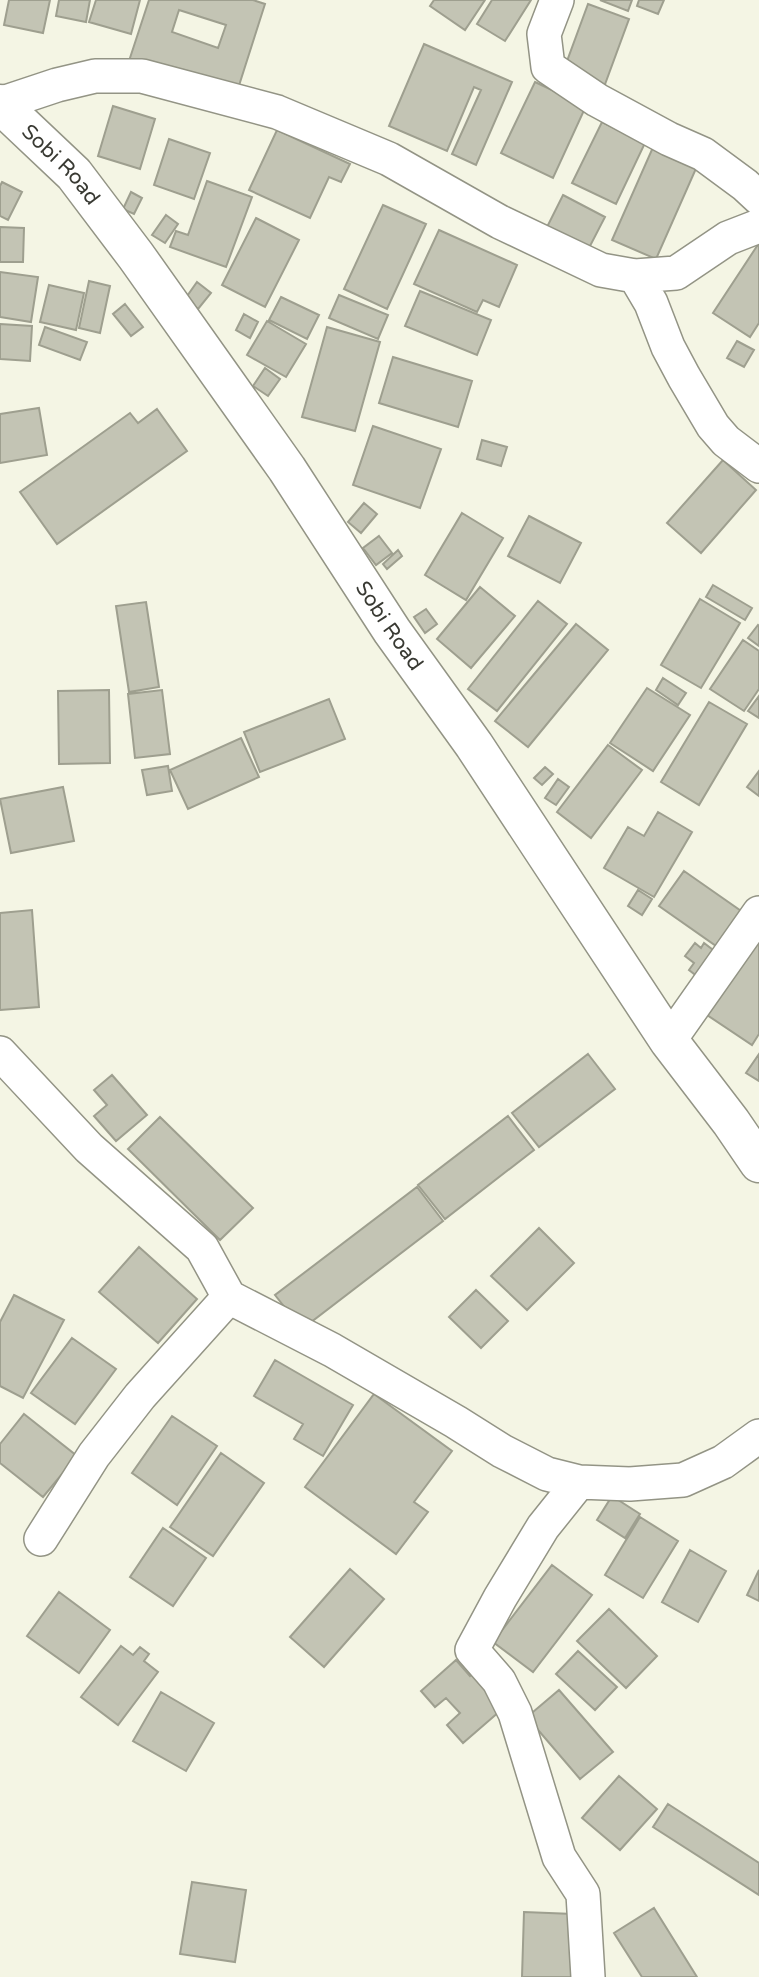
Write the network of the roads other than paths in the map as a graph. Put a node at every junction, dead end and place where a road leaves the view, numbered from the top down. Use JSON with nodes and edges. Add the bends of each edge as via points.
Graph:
{"nodes":[{"id":1,"x":557,"y":0,"type":"edge"},
{"id":2,"x":0,"y":104,"type":"edge"},
{"id":3,"x":759,"y":198,"type":"edge"},
{"id":4,"x":759,"y":226,"type":"edge"},
{"id":5,"x":635,"y":276,"type":"junction"},
{"id":6,"x":759,"y":466,"type":"edge"},
{"id":7,"x":759,"y":913,"type":"edge"},
{"id":8,"x":669,"y":1041,"type":"junction"},
{"id":9,"x":0,"y":1053,"type":"edge"},
{"id":10,"x":759,"y":1163,"type":"edge"},
{"id":11,"x":229,"y":1297,"type":"junction"},
{"id":12,"x":759,"y":1436,"type":"edge"},
{"id":13,"x":579,"y":1482,"type":"junction"},
{"id":14,"x":41,"y":1539,"type":"dead end"},
{"id":15,"x":588,"y":1977,"type":"edge"}],
"edges":[{"from":1,"to":3,"type":"street","via":[[544,34],[548,67],[597,100],[703,154]]},
{"from":2,"to":5,"type":"street","via":[[95,76],[142,76],[192,88],[277,112],[364,148],[500,222],[601,270]]},
{"from":2,"to":8,"type":"highway","name":"Sobi Road","via":[[74,174],[136,256],[287,469]]},
{"from":4,"to":5,"type":"street","via":[[728,238],[676,273]]},
{"from":5,"to":6,"type":"street","via":[[713,426]]},
{"from":7,"to":8,"type":"street"},
{"from":8,"to":10,"type":"highway","name":"Sobi Road"},
{"from":9,"to":11,"type":"street","via":[[89,1148],[202,1248]]},
{"from":11,"to":13,"type":"street","via":[[332,1350],[502,1451],[547,1474]]},
{"from":11,"to":14,"type":"street","via":[[94,1455]]},
{"from":12,"to":13,"type":"street","via":[[723,1462],[683,1480],[630,1485]]},
{"from":13,"to":15,"type":"street","via":[[543,1527],[472,1650],[499,1681],[515,1713],[559,1857],[583,1894]]}]}
